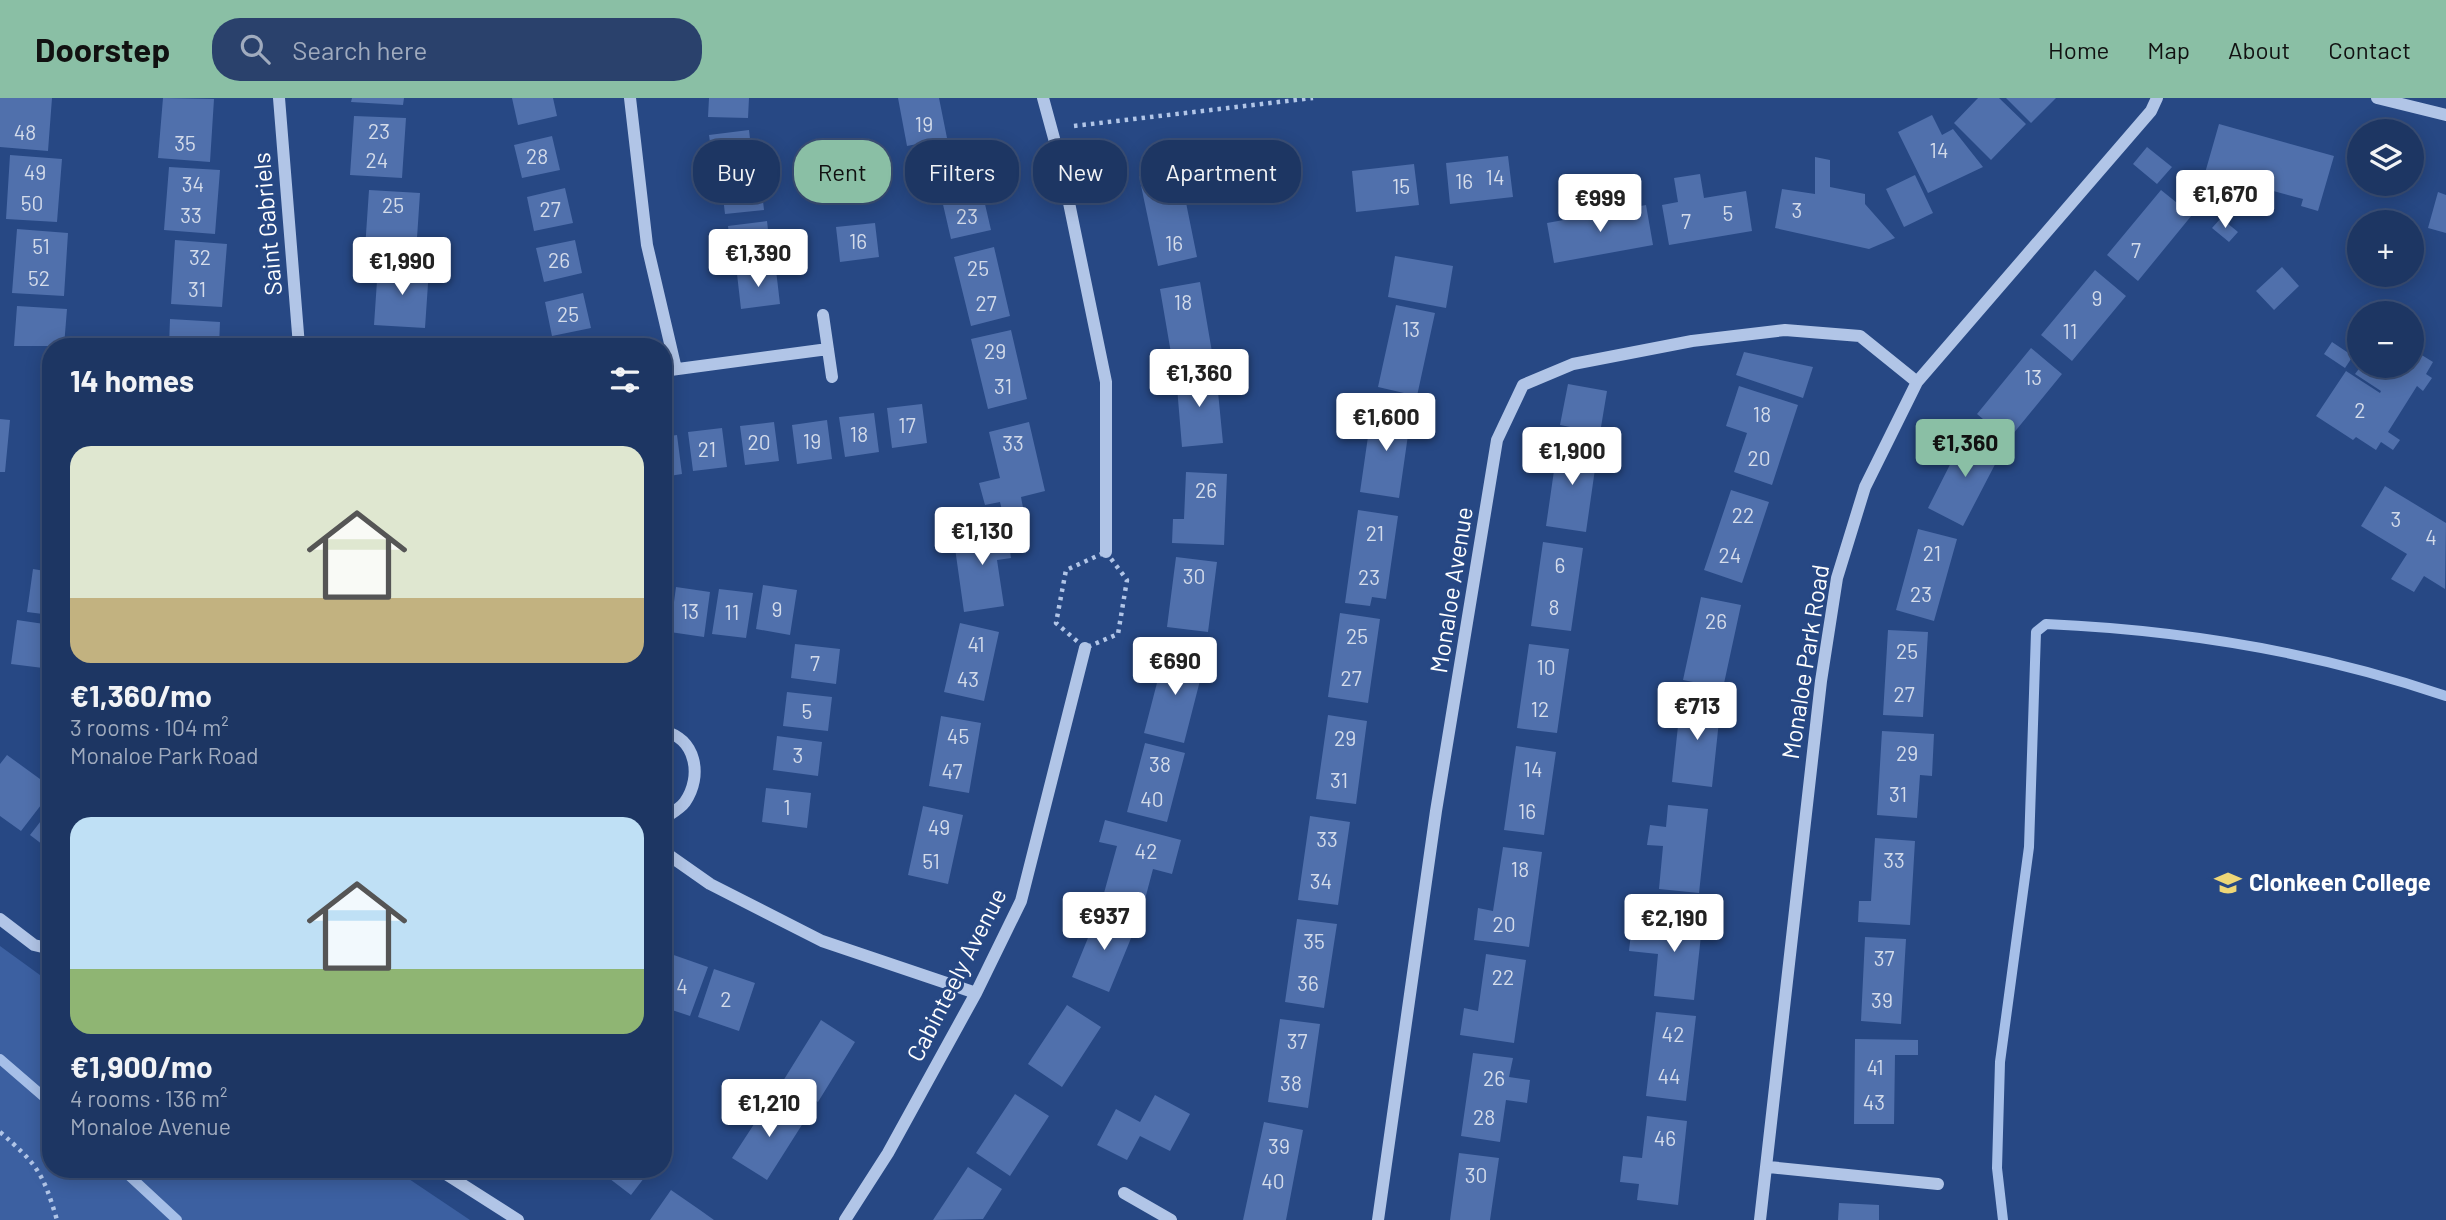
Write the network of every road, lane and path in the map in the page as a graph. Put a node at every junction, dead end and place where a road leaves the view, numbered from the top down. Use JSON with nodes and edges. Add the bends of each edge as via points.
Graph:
{"nodes":[{"id":1,"x":279,"y":98,"type":"edge"},
{"id":2,"x":630,"y":98,"type":"edge"},
{"id":3,"x":1043,"y":98,"type":"edge"},
{"id":4,"x":1313,"y":98,"type":"edge"},
{"id":5,"x":2158,"y":98,"type":"edge"},
{"id":6,"x":2377,"y":98,"type":"edge"},
{"id":7,"x":2446,"y":115,"type":"edge"},
{"id":8,"x":1051,"y":128,"type":"junction"},
{"id":9,"x":823,"y":315,"type":"dead end"},
{"id":10,"x":298,"y":338,"type":"edge"},
{"id":11,"x":664,"y":338,"type":"edge"},
{"id":12,"x":828,"y":349,"type":"junction"},
{"id":13,"x":672,"y":370,"type":"edge"},
{"id":14,"x":832,"y":377,"type":"dead end"},
{"id":15,"x":1917,"y":382,"type":"junction"},
{"id":16,"x":1106,"y":552,"type":"junction"},
{"id":17,"x":1085,"y":648,"type":"junction"},
{"id":18,"x":672,"y":735,"type":"edge"},
{"id":19,"x":672,"y":812,"type":"edge"},
{"id":20,"x":672,"y":857,"type":"edge"},
{"id":21,"x":0,"y":919,"type":"edge"},
{"id":22,"x":42,"y":947,"type":"edge"},
{"id":23,"x":976,"y":993,"type":"junction"},
{"id":24,"x":0,"y":1132,"type":"edge"},
{"id":25,"x":1769,"y":1167,"type":"junction"},
{"id":26,"x":42,"y":1174,"type":"edge"},
{"id":27,"x":44,"y":1178,"type":"edge"},
{"id":28,"x":452,"y":1178,"type":"edge"},
{"id":29,"x":1938,"y":1184,"type":"dead end"},
{"id":30,"x":1124,"y":1193,"type":"dead end"},
{"id":31,"x":57,"y":1220,"type":"edge"},
{"id":32,"x":518,"y":1220,"type":"edge"},
{"id":33,"x":845,"y":1220,"type":"edge"},
{"id":34,"x":1171,"y":1220,"type":"edge"},
{"id":35,"x":1378,"y":1220,"type":"edge"},
{"id":36,"x":1760,"y":1220,"type":"edge"}],
"edges":[{"from":1,"to":10,"type":"street","name":"Saint Gabriels"},
{"from":2,"to":11,"type":"street","via":[[647,245]]},
{"from":3,"to":8,"type":"street"},
{"from":4,"to":8,"type":"path"},
{"from":5,"to":15,"type":"street","name":"Monaloe Park Road"},
{"from":6,"to":7,"type":"street"},
{"from":8,"to":16,"type":"street","via":[[1106,382]]},
{"from":9,"to":12,"type":"street"},
{"from":12,"to":13,"type":"street"},
{"from":12,"to":14,"type":"street"},
{"from":15,"to":25,"type":"street","name":"Monaloe Park Road","via":[[1865,487],[1837,578],[1801,846]]},
{"from":15,"to":35,"type":"street","name":"Monaloe Avenue","via":[[1860,335],[1785,330],[1573,363],[1523,385],[1497,440],[1436,811]]},
{"from":16,"to":17,"type":"path","via":[[1127,580],[1118,634]]},
{"from":16,"to":17,"type":"path","via":[[1066,570],[1056,623]]},
{"from":17,"to":23,"type":"street","name":"Cabinteely Avenue","via":[[1021,901]]},
{"from":18,"to":19,"type":"street","via":[[692,751],[695,776],[685,802]]},
{"from":20,"to":23,"type":"street","via":[[710,884],[822,941]]},
{"from":21,"to":22,"type":"street"},
{"from":23,"to":33,"type":"street","name":"Cabinteely Avenue","via":[[888,1153]]},
{"from":24,"to":26,"type":"path"},
{"from":25,"to":29,"type":"street"},
{"from":25,"to":36,"type":"street","name":"Monaloe Park Road"},
{"from":27,"to":31,"type":"path"},
{"from":28,"to":32,"type":"street"},
{"from":30,"to":34,"type":"street"}]}
